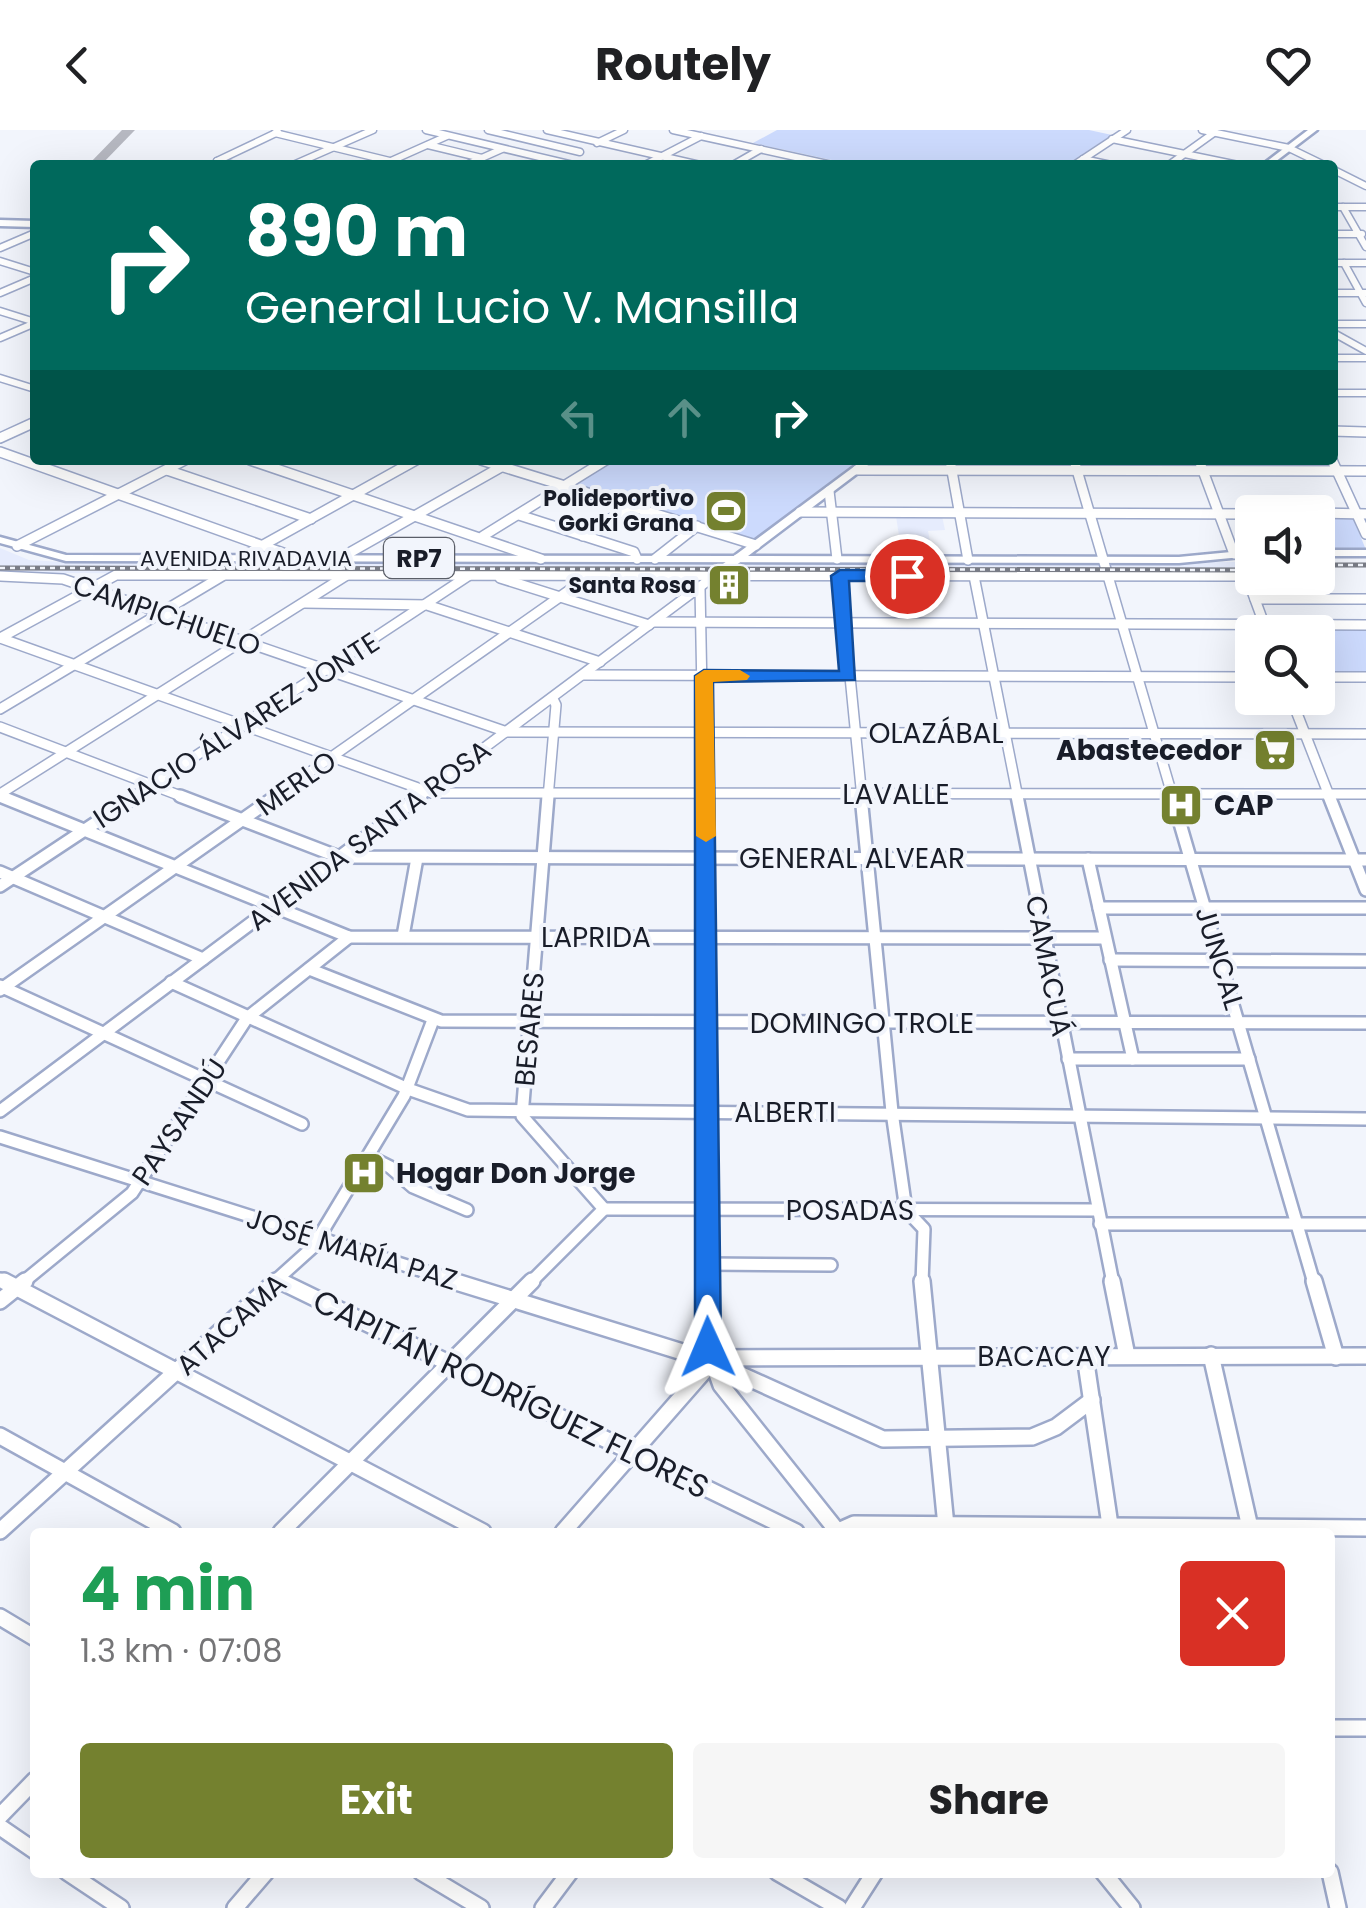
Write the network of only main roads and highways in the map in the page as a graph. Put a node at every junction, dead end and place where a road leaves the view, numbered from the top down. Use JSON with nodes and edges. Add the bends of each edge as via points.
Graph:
{"nodes":[{"id":1,"x":1313,"y":130,"type":"edge"},
{"id":2,"x":1273,"y":160,"type":"edge"},
{"id":3,"x":0,"y":224,"type":"edge"},
{"id":4,"x":30,"y":230,"type":"edge"},
{"id":5,"x":864,"y":465,"type":"edge"},
{"id":6,"x":0,"y":540,"type":"edge"},
{"id":7,"x":1335,"y":553,"type":"edge"},
{"id":8,"x":1366,"y":553,"type":"edge"},
{"id":9,"x":1235,"y":554,"type":"edge"},
{"id":10,"x":737,"y":559,"type":"junction"}],
"edges":[{"from":1,"to":2,"type":"main road"},
{"from":3,"to":4,"type":"main road"},
{"from":5,"to":10,"type":"main road"},
{"from":6,"to":10,"type":"main road","name":"AVENIDA RIVADAVIA","number":"RP7","via":[[56,557]]},
{"from":7,"to":8,"type":"main road"},
{"from":9,"to":10,"type":"main road","number":"RP7","via":[[1179,560]]}]}
